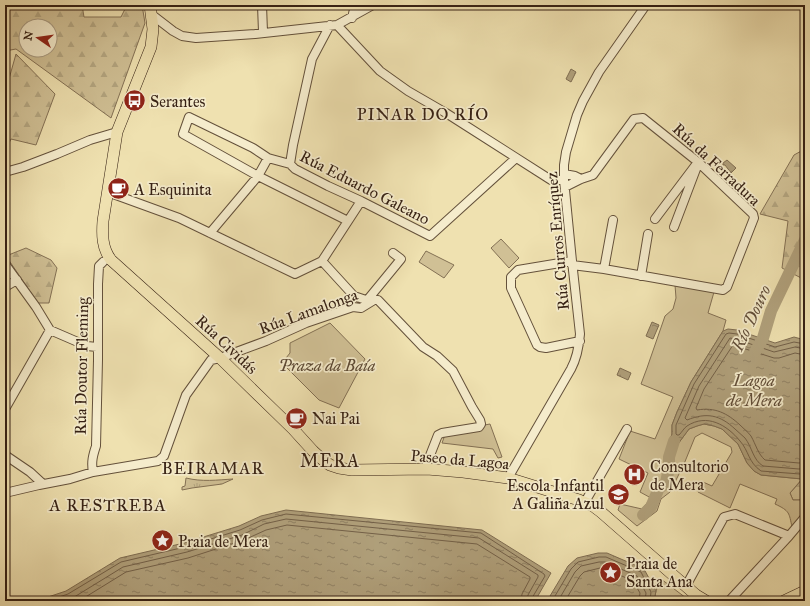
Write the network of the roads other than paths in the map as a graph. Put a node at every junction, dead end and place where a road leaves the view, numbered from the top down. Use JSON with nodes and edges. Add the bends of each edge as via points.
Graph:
{"nodes":[{"id":1,"x":262,"y":5,"type":"edge"},
{"id":2,"x":355,"y":5,"type":"edge"},
{"id":3,"x":373,"y":5,"type":"edge"},
{"id":4,"x":646,"y":5,"type":"edge"},
{"id":5,"x":151,"y":10,"type":"edge"},
{"id":6,"x":352,"y":18,"type":"junction"},
{"id":7,"x":334,"y":25,"type":"junction"},
{"id":8,"x":263,"y":32,"type":"junction"},
{"id":9,"x":117,"y":132,"type":"junction"},
{"id":10,"x":268,"y":158,"type":"junction"},
{"id":11,"x":516,"y":158,"type":"junction"},
{"id":12,"x":698,"y":162,"type":"junction"},
{"id":13,"x":290,"y":164,"type":"junction"},
{"id":14,"x":5,"y":172,"type":"edge"},
{"id":15,"x":258,"y":176,"type":"junction"},
{"id":16,"x":581,"y":179,"type":"junction"},
{"id":17,"x":564,"y":180,"type":"junction"},
{"id":18,"x":108,"y":193,"type":"junction"},
{"id":19,"x":361,"y":201,"type":"junction"},
{"id":20,"x":654,"y":219,"type":"dead end"},
{"id":21,"x":613,"y":220,"type":"dead end"},
{"id":22,"x":348,"y":221,"type":"junction"},
{"id":23,"x":674,"y":226,"type":"dead end"},
{"id":24,"x":210,"y":233,"type":"junction"},
{"id":25,"x":648,"y":234,"type":"dead end"},
{"id":26,"x":393,"y":253,"type":"dead end"},
{"id":27,"x":106,"y":257,"type":"junction"},
{"id":28,"x":322,"y":260,"type":"junction"},
{"id":29,"x":572,"y":263,"type":"junction"},
{"id":30,"x":5,"y":264,"type":"edge"},
{"id":31,"x":604,"y":269,"type":"junction"},
{"id":32,"x":641,"y":276,"type":"junction"},
{"id":33,"x":17,"y":280,"type":"junction"},
{"id":34,"x":5,"y":287,"type":"edge"},
{"id":35,"x":50,"y":330,"type":"junction"},
{"id":36,"x":580,"y":341,"type":"junction"},
{"id":37,"x":98,"y":347,"type":"junction"},
{"id":38,"x":220,"y":358,"type":"junction"},
{"id":39,"x":5,"y":409,"type":"edge"},
{"id":40,"x":627,"y":429,"type":"dead end"},
{"id":41,"x":5,"y":455,"type":"edge"},
{"id":42,"x":319,"y":457,"type":"joint"},
{"id":43,"x":427,"y":469,"type":"junction"},
{"id":44,"x":93,"y":472,"type":"junction"},
{"id":45,"x":508,"y":478,"type":"junction"},
{"id":46,"x":43,"y":484,"type":"junction"},
{"id":47,"x":5,"y":493,"type":"edge"},
{"id":48,"x":585,"y":502,"type":"junction"},
{"id":49,"x":805,"y":517,"type":"edge"},
{"id":50,"x":790,"y":536,"type":"junction"},
{"id":51,"x":686,"y":586,"type":"junction"},
{"id":52,"x":805,"y":591,"type":"edge"},
{"id":53,"x":706,"y":601,"type":"edge"},
{"id":54,"x":729,"y":601,"type":"edge"},
{"id":55,"x":784,"y":601,"type":"edge"}],
"edges":[{"from":1,"to":8,"type":"street"},
{"from":2,"to":6,"type":"street"},
{"from":3,"to":6,"type":"street"},
{"from":4,"to":17,"type":"street","name":"Rúa Curros Enríquez","via":[[599,72],[583,101],[566,152]]},
{"from":5,"to":8,"type":"street","via":[[182,36],[196,38]]},
{"from":5,"to":9,"type":"main road","name":"Rúa Doutor Fleming","via":[[153,29],[150,47]]},
{"from":6,"to":7,"type":"street"},
{"from":7,"to":8,"type":"street"},
{"from":7,"to":11,"type":"street","via":[[380,71]]},
{"from":7,"to":13,"type":"street","via":[[312,59]]},
{"from":9,"to":14,"type":"street"},
{"from":9,"to":18,"type":"main road","name":"Rúa Doutor Fleming"},
{"from":10,"to":13,"type":"street","name":"Rúa Eduardo Galeano"},
{"from":10,"to":15,"type":"street"},
{"from":10,"to":15,"type":"street","name":"Rúa Eduardo Galeano","via":[[189,117],[182,134]]},
{"from":11,"to":17,"type":"street","via":[[551,180]]},
{"from":11,"to":19,"type":"street","name":"Rúa Eduardo Galeano","via":[[430,236]]},
{"from":12,"to":16,"type":"street","name":"Rúa da Ferradura","via":[[643,118],[634,119],[593,175]]},
{"from":12,"to":20,"type":"street"},
{"from":12,"to":23,"type":"street"},
{"from":12,"to":32,"type":"street","name":"Rúa da Ferradura","via":[[753,214],[754,218],[727,288],[723,290]]},
{"from":13,"to":19,"type":"street","name":"Rúa Eduardo Galeano","via":[[295,169]]},
{"from":15,"to":22,"type":"street","name":"Rúa Eduardo Galeano"},
{"from":15,"to":24,"type":"street"},
{"from":16,"to":17,"type":"street","name":"Rúa da Ferradura"},
{"from":16,"to":17,"type":"street","via":[[576,176]]},
{"from":17,"to":29,"type":"street","name":"Rúa Curros Enríquez"},
{"from":18,"to":24,"type":"street","via":[[179,218]]},
{"from":18,"to":27,"type":"main road","name":"Rúa Doutor Fleming","via":[[102,235]]},
{"from":19,"to":22,"type":"street"},
{"from":21,"to":31,"type":"street"},
{"from":22,"to":28,"type":"street"},
{"from":24,"to":28,"type":"street","via":[[295,274]]},
{"from":25,"to":32,"type":"street"},
{"from":26,"to":28,"type":"street","via":[[401,259],[366,300],[354,296]]},
{"from":27,"to":37,"type":"street","name":"Rúa Doutor Fleming","via":[[99,266]]},
{"from":27,"to":38,"type":"main road","name":"Rúa Cividás"},
{"from":29,"to":31,"type":"street","name":"Rúa da Ferradura"},
{"from":29,"to":36,"type":"street","name":"Rúa Curros Enríquez"},
{"from":29,"to":36,"type":"street","name":"Rúa da Ferradura","via":[[518,270],[511,277],[511,288],[537,345],[546,348]]},
{"from":30,"to":33,"type":"street"},
{"from":31,"to":32,"type":"street","name":"Rúa da Ferradura"},
{"from":33,"to":34,"type":"street"},
{"from":33,"to":35,"type":"street"},
{"from":35,"to":37,"type":"street","via":[[87,346]]},
{"from":35,"to":39,"type":"street"},
{"from":36,"to":45,"type":"street","name":"Rúa Curros Enríquez","via":[[571,369]]},
{"from":37,"to":44,"type":"street","name":"Rúa Doutor Fleming"},
{"from":38,"to":42,"type":"main road","name":"Rúa Cividás"},
{"from":38,"to":43,"type":"street","name":"Rúa Lamalonga","via":[[266,342],[306,323],[353,308],[361,308],[378,300],[423,347],[453,371],[480,420],[479,427],[438,435]]},
{"from":38,"to":44,"type":"street","name":"Rúa Lamalonga","via":[[211,360],[186,395],[164,456],[158,461]]},
{"from":40,"to":48,"type":"street"},
{"from":41,"to":46,"type":"street"},
{"from":42,"to":43,"type":"main road","name":"Paseo da Lagoa","via":[[330,465],[346,470]]},
{"from":43,"to":45,"type":"main road","name":"Paseo da Lagoa"},
{"from":44,"to":46,"type":"street"},
{"from":45,"to":48,"type":"main road","name":"Paseo da Lagoa"},
{"from":46,"to":47,"type":"street"},
{"from":48,"to":51,"type":"main road","name":"Paseo da Lagoa","via":[[601,512]]},
{"from":49,"to":50,"type":"street"},
{"from":50,"to":51,"type":"street","via":[[735,514],[724,517]]},
{"from":50,"to":54,"type":"street"},
{"from":51,"to":53,"type":"main road","name":"Paseo da Lagoa"},
{"from":52,"to":55,"type":"main road"}]}
